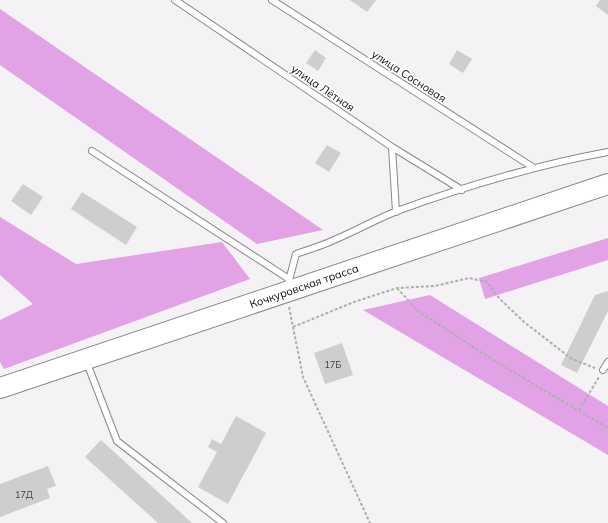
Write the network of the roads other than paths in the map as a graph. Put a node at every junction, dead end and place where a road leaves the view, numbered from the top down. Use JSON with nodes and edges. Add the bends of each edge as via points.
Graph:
{"nodes":[{"id":1,"x":175,"y":0,"type":"edge"},
{"id":2,"x":272,"y":0,"type":"edge"},
{"id":3,"x":392,"y":147,"type":"junction"},
{"id":4,"x":92,"y":151,"type":"dead end"},
{"id":5,"x":608,"y":152,"type":"edge"},
{"id":6,"x":534,"y":168,"type":"junction"},
{"id":7,"x":608,"y":184,"type":"edge"},
{"id":8,"x":462,"y":190,"type":"junction"},
{"id":9,"x":396,"y":212,"type":"junction"},
{"id":10,"x":288,"y":286,"type":"junction"},
{"id":11,"x":86,"y":359,"type":"junction"},
{"id":12,"x":608,"y":362,"type":"edge"},
{"id":13,"x":603,"y":370,"type":"road end"},
{"id":14,"x":0,"y":388,"type":"edge"},
{"id":15,"x":223,"y":523,"type":"edge"}],
"edges":[{"from":1,"to":3,"type":"lane","name":"улица Лётная"},
{"from":2,"to":6,"type":"lane","name":"улица Сосновая"},
{"from":3,"to":8,"type":"lane","name":"улица Лётная"},
{"from":3,"to":9,"type":"lane"},
{"from":4,"to":10,"type":"lane"},
{"from":5,"to":6,"type":"lane"},
{"from":6,"to":8,"type":"lane"},
{"from":7,"to":10,"type":"main road","name":"Кочкуровская трасса"},
{"from":8,"to":9,"type":"lane"},
{"from":9,"to":10,"type":"lane","via":[[323,245],[296,254]]},
{"from":10,"to":11,"type":"main road","name":"Кочкуровская трасса"},
{"from":11,"to":14,"type":"main road","name":"Кочкуровская трасса"},
{"from":11,"to":15,"type":"lane","via":[[117,441]]},
{"from":12,"to":13,"type":"lane"}]}
